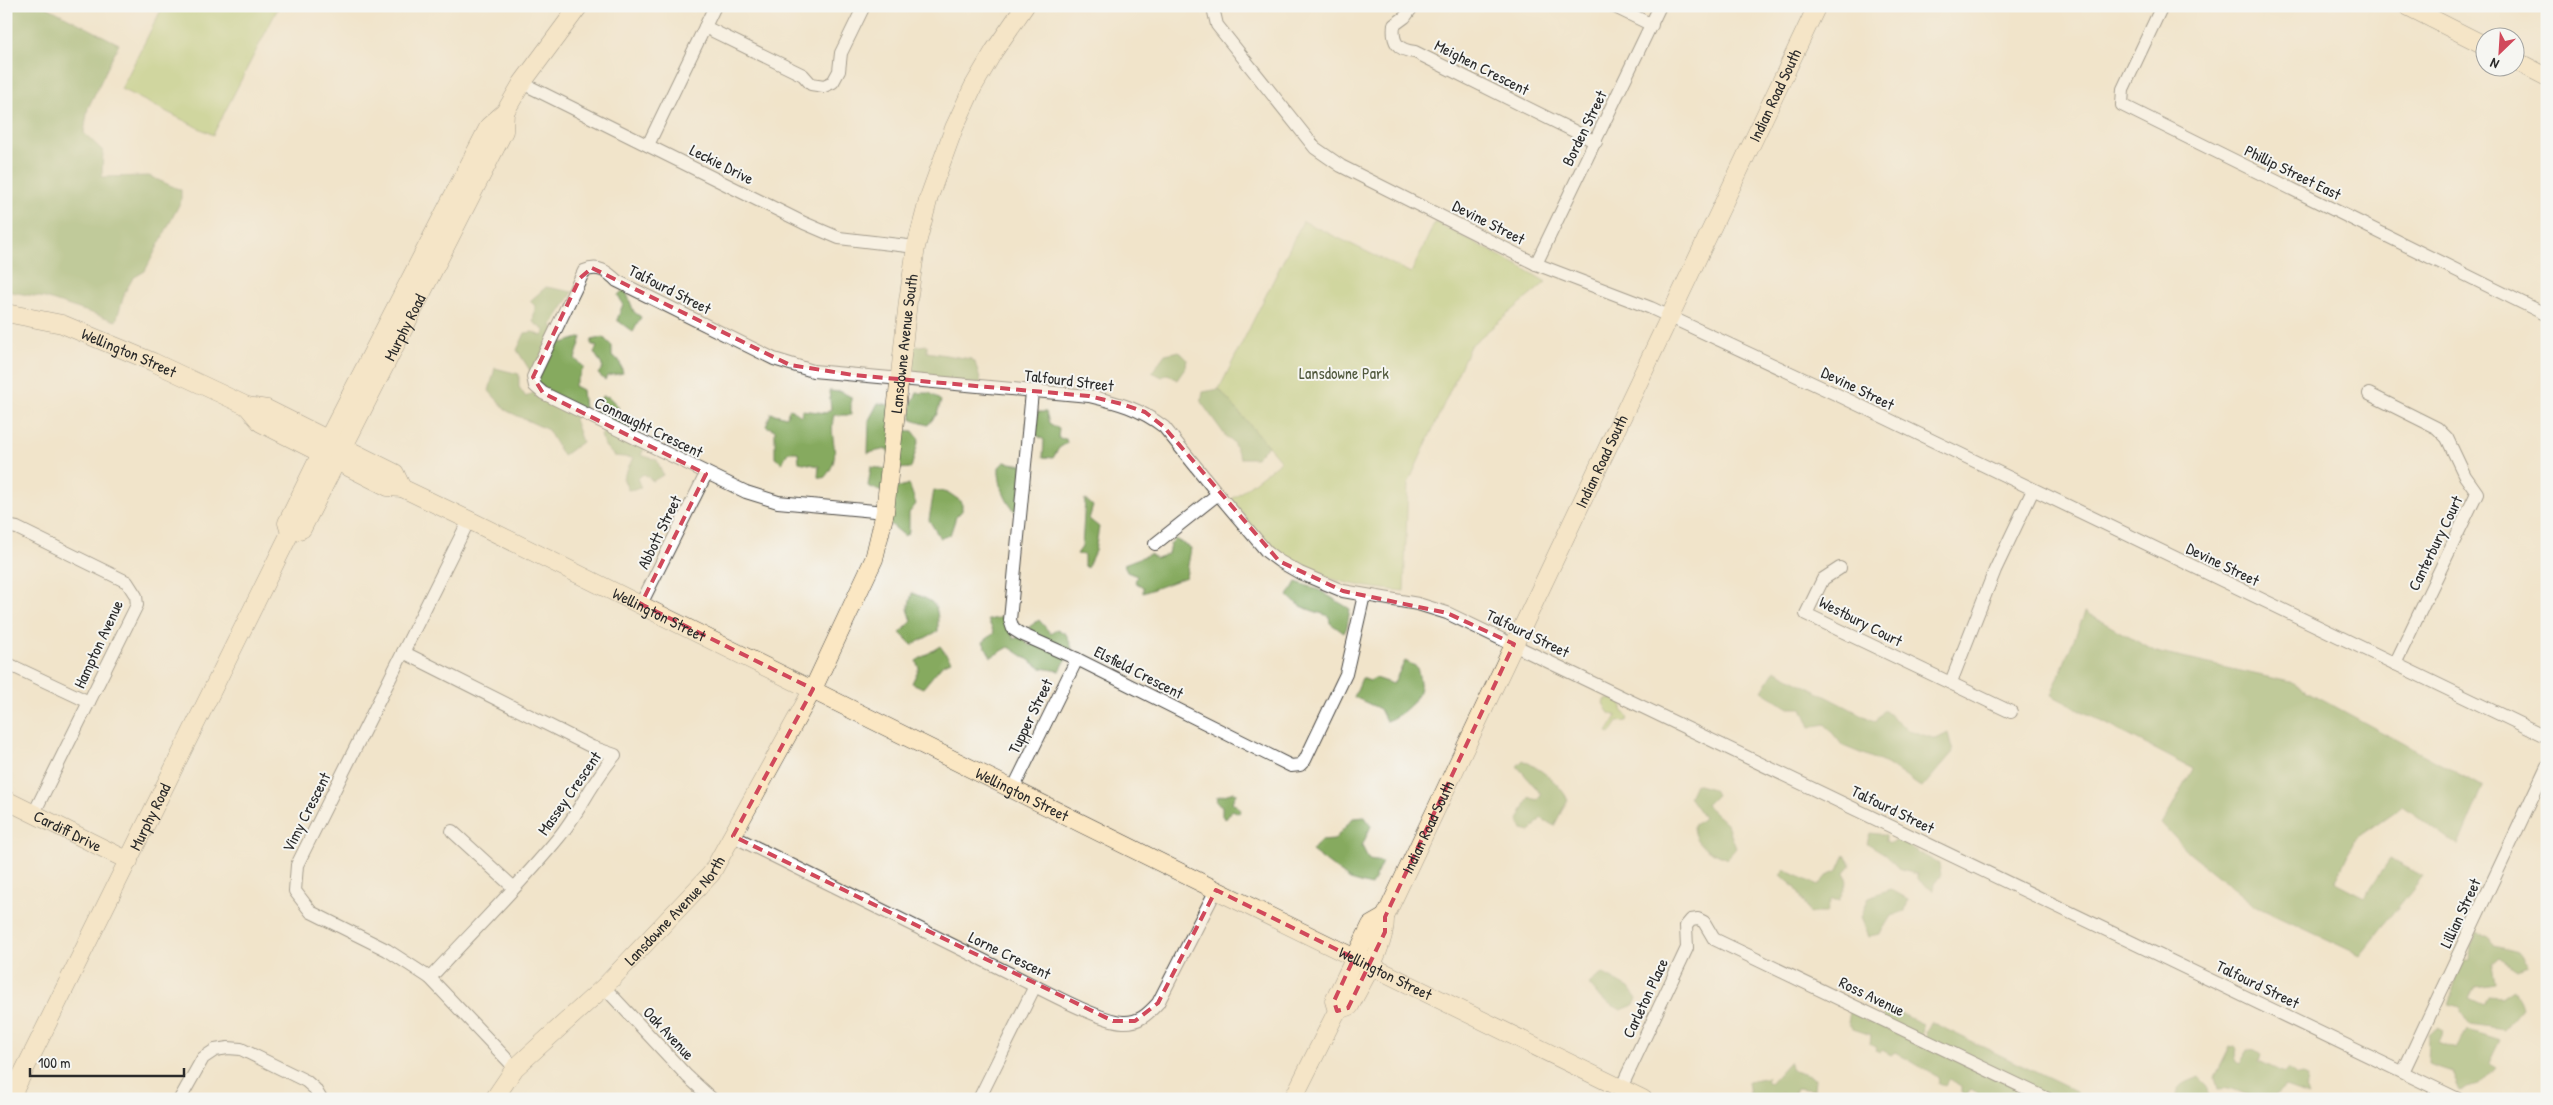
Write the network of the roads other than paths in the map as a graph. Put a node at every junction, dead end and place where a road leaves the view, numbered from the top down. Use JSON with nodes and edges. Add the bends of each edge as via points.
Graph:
{"nodes":[{"id":1,"x":579,"y":6,"type":"edge"},
{"id":2,"x":715,"y":6,"type":"edge"},
{"id":3,"x":864,"y":6,"type":"edge"},
{"id":4,"x":1025,"y":6,"type":"edge"},
{"id":5,"x":1216,"y":6,"type":"edge"},
{"id":6,"x":1413,"y":6,"type":"edge"},
{"id":7,"x":1613,"y":6,"type":"edge"},
{"id":8,"x":1660,"y":6,"type":"edge"},
{"id":9,"x":1816,"y":6,"type":"edge"},
{"id":10,"x":2162,"y":6,"type":"edge"},
{"id":11,"x":2407,"y":6,"type":"edge"},
{"id":12,"x":1652,"y":25,"type":"junction"},
{"id":13,"x":705,"y":27,"type":"junction"},
{"id":14,"x":2476,"y":41,"type":"edge"},
{"id":15,"x":2526,"y":66,"type":"edge"},
{"id":16,"x":2547,"y":77,"type":"edge"},
{"id":17,"x":522,"y":83,"type":"junction"},
{"id":18,"x":505,"y":112,"type":"junction"},
{"id":19,"x":1596,"y":142,"type":"junction"},
{"id":20,"x":648,"y":145,"type":"junction"},
{"id":21,"x":916,"y":247,"type":"junction"},
{"id":22,"x":1536,"y":264,"type":"junction"},
{"id":23,"x":592,"y":268,"type":"joint"},
{"id":24,"x":6,"y":313,"type":"edge"},
{"id":25,"x":2547,"y":315,"type":"edge"},
{"id":26,"x":1670,"y":317,"type":"junction"},
{"id":27,"x":900,"y":380,"type":"junction"},
{"id":28,"x":1032,"y":392,"type":"junction"},
{"id":29,"x":2369,"y":394,"type":"dead end"},
{"id":30,"x":324,"y":446,"type":"junction"},
{"id":31,"x":341,"y":454,"type":"junction"},
{"id":32,"x":706,"y":474,"type":"junction"},
{"id":33,"x":2033,"y":490,"type":"junction"},
{"id":34,"x":1218,"y":494,"type":"junction"},
{"id":35,"x":885,"y":512,"type":"junction"},
{"id":36,"x":469,"y":520,"type":"junction"},
{"id":37,"x":6,"y":526,"type":"edge"},
{"id":38,"x":290,"y":533,"type":"junction"},
{"id":39,"x":1155,"y":544,"type":"dead end"},
{"id":40,"x":1840,"y":568,"type":"dead end"},
{"id":41,"x":1364,"y":595,"type":"junction"},
{"id":42,"x":641,"y":604,"type":"junction"},
{"id":43,"x":1514,"y":644,"type":"junction"},
{"id":44,"x":403,"y":652,"type":"junction"},
{"id":45,"x":1077,"y":659,"type":"junction"},
{"id":46,"x":6,"y":663,"type":"edge"},
{"id":47,"x":2395,"y":664,"type":"junction"},
{"id":48,"x":1951,"y":682,"type":"junction"},
{"id":49,"x":812,"y":690,"type":"junction"},
{"id":50,"x":89,"y":702,"type":"junction"},
{"id":51,"x":2011,"y":712,"type":"dead end"},
{"id":52,"x":2547,"y":737,"type":"edge"},
{"id":53,"x":2547,"y":766,"type":"edge"},
{"id":54,"x":1013,"y":789,"type":"junction"},
{"id":55,"x":6,"y":800,"type":"edge"},
{"id":56,"x":34,"y":813,"type":"junction"},
{"id":57,"x":452,"y":831,"type":"dead end"},
{"id":58,"x":733,"y":836,"type":"junction"},
{"id":59,"x":129,"y":861,"type":"junction"},
{"id":60,"x":513,"y":888,"type":"junction"},
{"id":61,"x":1216,"y":890,"type":"junction"},
{"id":62,"x":1385,"y":917,"type":"junction"},
{"id":63,"x":1689,"y":922,"type":"joint"},
{"id":64,"x":1354,"y":958,"type":"junction"},
{"id":65,"x":1370,"y":965,"type":"junction"},
{"id":66,"x":430,"y":978,"type":"junction"},
{"id":67,"x":1035,"y":986,"type":"junction"},
{"id":68,"x":604,"y":988,"type":"junction"},
{"id":69,"x":1337,"y":1011,"type":"junction"},
{"id":70,"x":515,"y":1068,"type":"junction"},
{"id":71,"x":2403,"y":1072,"type":"junction"},
{"id":72,"x":11,"y":1087,"type":"edge"},
{"id":73,"x":1621,"y":1088,"type":"junction"},
{"id":74,"x":2453,"y":1098,"type":"edge"},
{"id":75,"x":180,"y":1099,"type":"edge"},
{"id":76,"x":322,"y":1099,"type":"edge"},
{"id":77,"x":494,"y":1099,"type":"edge"},
{"id":78,"x":712,"y":1099,"type":"edge"},
{"id":79,"x":978,"y":1099,"type":"edge"},
{"id":80,"x":1293,"y":1099,"type":"edge"},
{"id":81,"x":1644,"y":1099,"type":"edge"},
{"id":82,"x":2048,"y":1099,"type":"edge"}],
"edges":[{"from":1,"to":17,"type":"main road","name":"Murphy Road"},
{"from":2,"to":13,"type":"street"},
{"from":3,"to":13,"type":"street","via":[[841,53],[839,71],[832,82],[824,86],[811,84],[803,75]]},
{"from":4,"to":21,"type":"main road","name":"Lansdowne Avenue South","via":[[994,50],[954,128],[929,197]]},
{"from":5,"to":22,"type":"street","name":"Devine Street","via":[[1213,8],[1217,26],[1315,148],[1341,166]]},
{"from":6,"to":19,"type":"street","name":"Meighen Crescent","via":[[1394,24],[1396,45],[1403,51],[1414,52]]},
{"from":7,"to":12,"type":"street"},
{"from":8,"to":12,"type":"street","name":"Borden Street"},
{"from":9,"to":26,"type":"main road","name":"Indian Road South"},
{"from":10,"to":25,"type":"street","name":"Phillip Street East","via":[[2123,89],[2122,105]]},
{"from":11,"to":14,"type":"main road"},
{"from":12,"to":19,"type":"street","name":"Borden Street"},
{"from":13,"to":20,"type":"street"},
{"from":15,"to":16,"type":"main road"},
{"from":17,"to":18,"type":"main road","name":"Murphy Road"},
{"from":17,"to":20,"type":"street","name":"Leckie Drive"},
{"from":18,"to":30,"type":"main road","name":"Murphy Road","via":[[489,126]]},
{"from":18,"to":31,"type":"main road","name":"Murphy Road","via":[[504,131]]},
{"from":19,"to":22,"type":"street","name":"Borden Street"},
{"from":20,"to":21,"type":"street","name":"Leckie Drive","via":[[804,224],[839,238]]},
{"from":21,"to":27,"type":"main road","name":"Lansdowne Avenue South"},
{"from":22,"to":26,"type":"street","name":"Devine Street"},
{"from":23,"to":27,"type":"street","name":"Talfourd Street","via":[[603,270],[617,282],[790,365],[813,371]]},
{"from":23,"to":32,"type":"street","name":"Connaught Crescent","via":[[584,271],[537,364],[533,377],[535,386],[543,393]]},
{"from":24,"to":30,"type":"main road","name":"Wellington Street","via":[[62,324],[153,362],[247,406],[261,423]]},
{"from":26,"to":33,"type":"street","name":"Devine Street"},
{"from":26,"to":43,"type":"main road","name":"Indian Road South"},
{"from":27,"to":28,"type":"street","name":"Talfourd Street"},
{"from":27,"to":35,"type":"main road","name":"Lansdowne Avenue South"},
{"from":28,"to":34,"type":"street","name":"Talfourd Street","via":[[1089,396],[1145,412],[1164,427]]},
{"from":28,"to":45,"type":"street","name":"Elsfield Crescent","via":[[1010,620],[1013,628],[1021,634]]},
{"from":29,"to":47,"type":"street","name":"Canterbury Court","via":[[2437,428],[2447,438],[2477,493]]},
{"from":30,"to":31,"type":"main road","name":"Wellington Street"},
{"from":30,"to":38,"type":"main road","name":"Murphy Road","via":[[288,523]]},
{"from":31,"to":36,"type":"main road","name":"Wellington Street","via":[[388,487],[402,488]]},
{"from":31,"to":38,"type":"main road","name":"Murphy Road","via":[[302,529]]},
{"from":32,"to":35,"type":"street","name":"Connaught Crescent","via":[[778,502]]},
{"from":32,"to":42,"type":"street","name":"Abbott Street"},
{"from":33,"to":47,"type":"street","name":"Devine Street"},
{"from":33,"to":48,"type":"street","via":[[1995,570]]},
{"from":34,"to":39,"type":"street"},
{"from":34,"to":41,"type":"street","name":"Talfourd Street","via":[[1267,552],[1279,561],[1343,591]]},
{"from":35,"to":49,"type":"main road","name":"Lansdowne Avenue South","via":[[874,559]]},
{"from":36,"to":42,"type":"main road","name":"Wellington Street"},
{"from":36,"to":44,"type":"street","name":"Vimy Crescent"},
{"from":37,"to":50,"type":"street","name":"Hampton Avenue","via":[[17,528],[127,582],[136,596],[137,605],[132,617]]},
{"from":38,"to":59,"type":"main road","name":"Murphy Road"},
{"from":40,"to":48,"type":"street","name":"Westbury Court","via":[[1823,579],[1806,614]]},
{"from":41,"to":43,"type":"street","name":"Talfourd Street","via":[[1418,604],[1447,613]]},
{"from":41,"to":45,"type":"street","name":"Elsfield Crescent","via":[[1346,674],[1300,765],[1291,766]]},
{"from":42,"to":49,"type":"main road","name":"Wellington Street"},
{"from":43,"to":62,"type":"main road","name":"Indian Road South"},
{"from":43,"to":71,"type":"street","name":"Talfourd Street"},
{"from":44,"to":60,"type":"street","name":"Massey Crescent","via":[[592,747],[615,755],[560,836]]},
{"from":44,"to":66,"type":"street","name":"Vimy Crescent","via":[[297,865],[295,891],[311,912],[387,950]]},
{"from":45,"to":54,"type":"street","name":"Tupper Street"},
{"from":46,"to":50,"type":"street"},
{"from":47,"to":52,"type":"street","name":"Devine Street"},
{"from":48,"to":51,"type":"street","name":"Westbury Court"},
{"from":49,"to":54,"type":"main road","name":"Wellington Street"},
{"from":49,"to":58,"type":"main road","name":"Lansdowne Avenue North"},
{"from":50,"to":56,"type":"street","name":"Hampton Avenue"},
{"from":53,"to":71,"type":"street","name":"Lillian Street"},
{"from":54,"to":61,"type":"main road","name":"Wellington Street"},
{"from":55,"to":56,"type":"main road","name":"Cardiff Drive"},
{"from":56,"to":59,"type":"main road","name":"Cardiff Drive"},
{"from":57,"to":60,"type":"street"},
{"from":58,"to":67,"type":"street","name":"Lorne Crescent"},
{"from":58,"to":68,"type":"main road","name":"Lansdowne Avenue North","via":[[710,874]]},
{"from":59,"to":72,"type":"main road","name":"Murphy Road"},
{"from":60,"to":66,"type":"street","name":"Massey Crescent"},
{"from":61,"to":64,"type":"main road","name":"Wellington Street"},
{"from":61,"to":67,"type":"street","name":"Lorne Crescent","via":[[1158,1003],[1147,1016],[1135,1021],[1113,1021]]},
{"from":62,"to":64,"type":"main road","name":"Indian Road South","via":[[1371,925]]},
{"from":62,"to":65,"type":"main road","name":"Indian Road South","via":[[1385,932]]},
{"from":63,"to":73,"type":"street","name":"Carleton Place","via":[[1685,929],[1687,948]]},
{"from":63,"to":82,"type":"street","name":"Ross Avenue","via":[[1700,920],[1714,939]]},
{"from":64,"to":65,"type":"main road","name":"Wellington Street"},
{"from":64,"to":69,"type":"main road","name":"Indian Road South","via":[[1334,1001]]},
{"from":65,"to":69,"type":"main road","name":"Indian Road South","via":[[1350,1006]]},
{"from":65,"to":73,"type":"main road","name":"Wellington Street"},
{"from":66,"to":70,"type":"street","name":"Vimy Crescent"},
{"from":67,"to":79,"type":"street"},
{"from":68,"to":70,"type":"main road","name":"Lansdowne Avenue North"},
{"from":68,"to":78,"type":"street","name":"Oak Avenue"},
{"from":69,"to":80,"type":"main road"},
{"from":70,"to":77,"type":"main road","name":"Lansdowne Avenue North"},
{"from":71,"to":74,"type":"street","name":"Talfourd Street"},
{"from":73,"to":81,"type":"main road","name":"Wellington Street"},
{"from":75,"to":76,"type":"street","via":[[203,1058],[215,1050],[228,1048],[241,1049],[306,1080]]}]}
